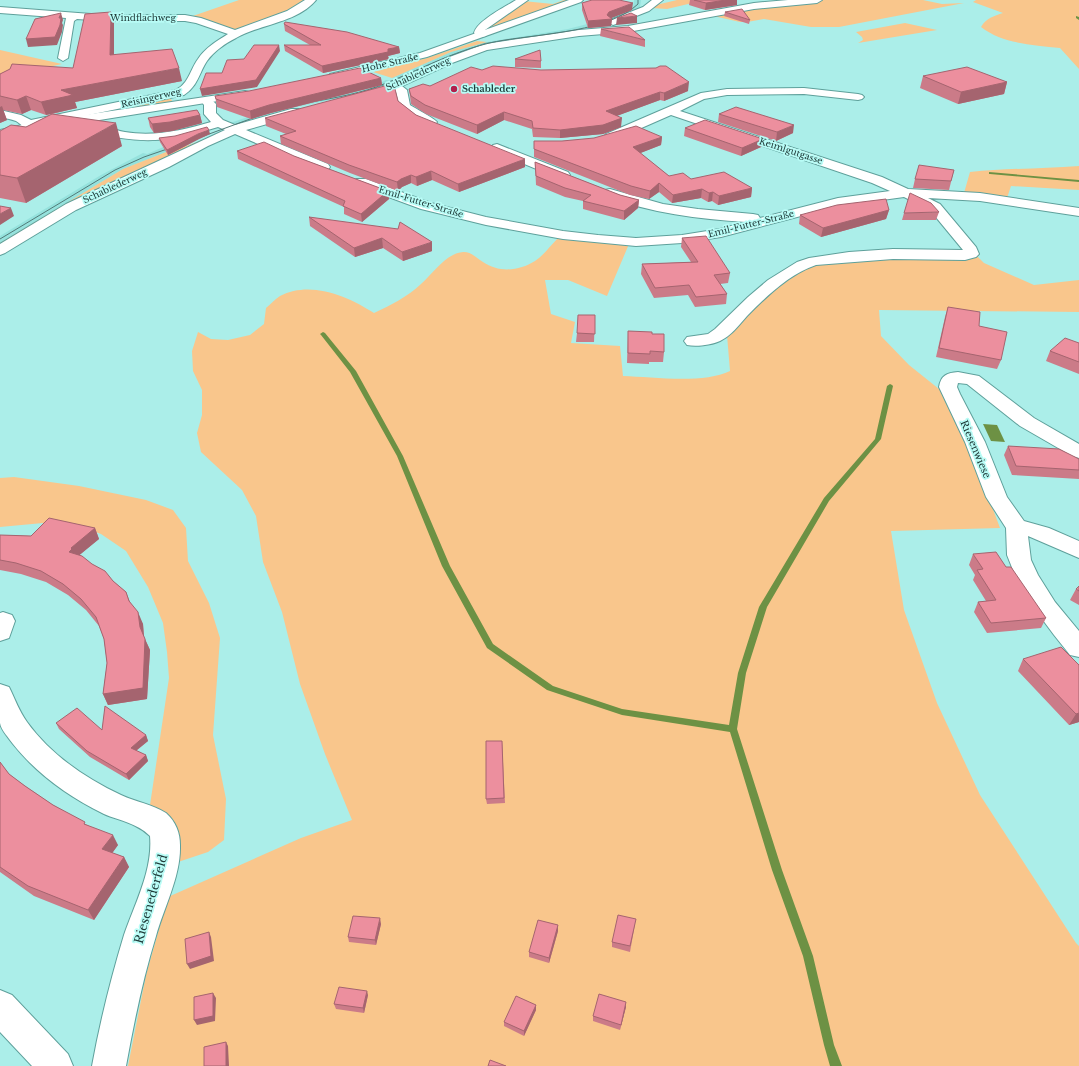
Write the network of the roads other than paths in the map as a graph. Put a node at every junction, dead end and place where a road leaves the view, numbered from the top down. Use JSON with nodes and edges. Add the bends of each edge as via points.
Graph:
{"nodes":[{"id":1,"x":311,"y":0,"type":"edge"},
{"id":2,"x":523,"y":0,"type":"edge"},
{"id":3,"x":578,"y":0,"type":"edge"},
{"id":4,"x":658,"y":0,"type":"edge"},
{"id":5,"x":817,"y":0,"type":"edge"},
{"id":6,"x":0,"y":10,"type":"edge"},
{"id":7,"x":76,"y":16,"type":"junction"},
{"id":8,"x":579,"y":33,"type":"junction"},
{"id":9,"x":236,"y":34,"type":"junction"},
{"id":10,"x":482,"y":34,"type":"junction"},
{"id":11,"x":63,"y":58,"type":"dead end"},
{"id":12,"x":436,"y":66,"type":"junction"},
{"id":13,"x":461,"y":68,"type":"dead end"},
{"id":14,"x":324,"y":78,"type":"edge"},
{"id":15,"x":393,"y":86,"type":"junction"},
{"id":16,"x":253,"y":93,"type":"edge"},
{"id":17,"x":858,"y":97,"type":"dead end"},
{"id":18,"x":356,"y":98,"type":"edge"},
{"id":19,"x":207,"y":101,"type":"junction"},
{"id":20,"x":308,"y":109,"type":"edge"},
{"id":21,"x":670,"y":111,"type":"junction"},
{"id":22,"x":0,"y":114,"type":"edge"},
{"id":23,"x":78,"y":120,"type":"junction"},
{"id":24,"x":219,"y":123,"type":"junction"},
{"id":25,"x":30,"y":125,"type":"junction"},
{"id":26,"x":444,"y":126,"type":"edge"},
{"id":27,"x":236,"y":130,"type":"junction"},
{"id":28,"x":0,"y":134,"type":"edge"},
{"id":29,"x":598,"y":139,"type":"edge"},
{"id":30,"x":517,"y":143,"type":"dead end"},
{"id":31,"x":336,"y":173,"type":"edge"},
{"id":32,"x":351,"y":178,"type":"edge"},
{"id":33,"x":574,"y":179,"type":"edge"},
{"id":34,"x":599,"y":189,"type":"edge"},
{"id":35,"x":906,"y":193,"type":"junction"},
{"id":36,"x":1079,"y":212,"type":"edge"},
{"id":37,"x":763,"y":222,"type":"junction"},
{"id":38,"x":0,"y":250,"type":"edge"},
{"id":39,"x":693,"y":340,"type":"dead end"},
{"id":40,"x":1079,"y":452,"type":"edge"},
{"id":41,"x":1017,"y":527,"type":"junction"},
{"id":42,"x":1079,"y":550,"type":"edge"},
{"id":43,"x":1079,"y":648,"type":"edge"},
{"id":44,"x":0,"y":694,"type":"edge"},
{"id":45,"x":0,"y":1007,"type":"edge"},
{"id":46,"x":56,"y":1066,"type":"edge"},
{"id":47,"x":108,"y":1066,"type":"edge"}],
"edges":[{"from":1,"to":9,"type":"street","name":"Reisingerweg","via":[[291,13]]},
{"from":2,"to":10,"type":"street","via":[[487,24],[479,32]]},
{"from":3,"to":10,"type":"street","name":"Hohe Straße"},
{"from":4,"to":8,"type":"street","via":[[635,14]]},
{"from":5,"to":8,"type":"street","name":"Schablederweg","via":[[754,6],[628,29]]},
{"from":6,"to":7,"type":"street","name":"Windflachweg"},
{"from":7,"to":9,"type":"street","name":"Windflachweg","via":[[185,18]]},
{"from":7,"to":11,"type":"street","via":[[69,20]]},
{"from":8,"to":12,"type":"street","name":"Schablederweg","via":[[485,47]]},
{"from":9,"to":25,"type":"street","name":"Reisingerweg","via":[[208,53],[192,85],[180,93]]},
{"from":10,"to":14,"type":"street","name":"Hohe Straße","via":[[423,55]]},
{"from":12,"to":13,"type":"street"},
{"from":12,"to":15,"type":"street","name":"Schablederweg"},
{"from":15,"to":18,"type":"street","name":"Schablederweg"},
{"from":15,"to":26,"type":"street","via":[[401,90],[404,106],[411,112]]},
{"from":16,"to":19,"type":"street"},
{"from":17,"to":21,"type":"street","via":[[804,91],[727,92],[701,96]]},
{"from":19,"to":23,"type":"street"},
{"from":19,"to":24,"type":"street","via":[[210,104],[210,114]]},
{"from":20,"to":27,"type":"street","name":"Schablederweg"},
{"from":21,"to":29,"type":"street","via":[[625,132]]},
{"from":21,"to":35,"type":"street","name":"Keimlgutgasse","via":[[877,180]]},
{"from":22,"to":25,"type":"street","via":[[15,116]]},
{"from":23,"to":24,"type":"street","via":[[79,124],[98,130],[138,138],[172,136]]},
{"from":23,"to":25,"type":"street"},
{"from":24,"to":27,"type":"street"},
{"from":25,"to":28,"type":"street"},
{"from":27,"to":31,"type":"street"},
{"from":27,"to":38,"type":"street","name":"Schablederweg","via":[[71,207]]},
{"from":30,"to":33,"type":"street","via":[[485,141]]},
{"from":32,"to":37,"type":"street","name":"Emil-Futter-Straße","via":[[452,213],[522,228],[598,239],[636,242],[682,239],[721,233]]},
{"from":34,"to":37,"type":"street","via":[[625,199],[682,213],[753,218]]},
{"from":35,"to":36,"type":"street","name":"Keimlgutgasse","via":[[980,197]]},
{"from":35,"to":37,"type":"street","name":"Emil-Futter-Straße","via":[[838,202]]},
{"from":35,"to":39,"type":"street","via":[[935,207],[972,254],[849,257],[808,263],[754,300],[721,333],[713,338]]},
{"from":40,"to":41,"type":"street","name":"Riesenwiese","via":[[1027,422],[973,380],[962,376],[949,380],[948,387],[975,442],[996,496]]},
{"from":41,"to":42,"type":"street","via":[[1056,538]]},
{"from":41,"to":43,"type":"street","via":[[1020,563],[1055,621]]},
{"from":44,"to":47,"type":"street","name":"Riesenederfeld","via":[[14,724],[30,746],[56,771],[116,806],[149,819],[161,827],[165,837],[166,848],[160,875],[120,1007]]},
{"from":45,"to":46,"type":"street"}]}
